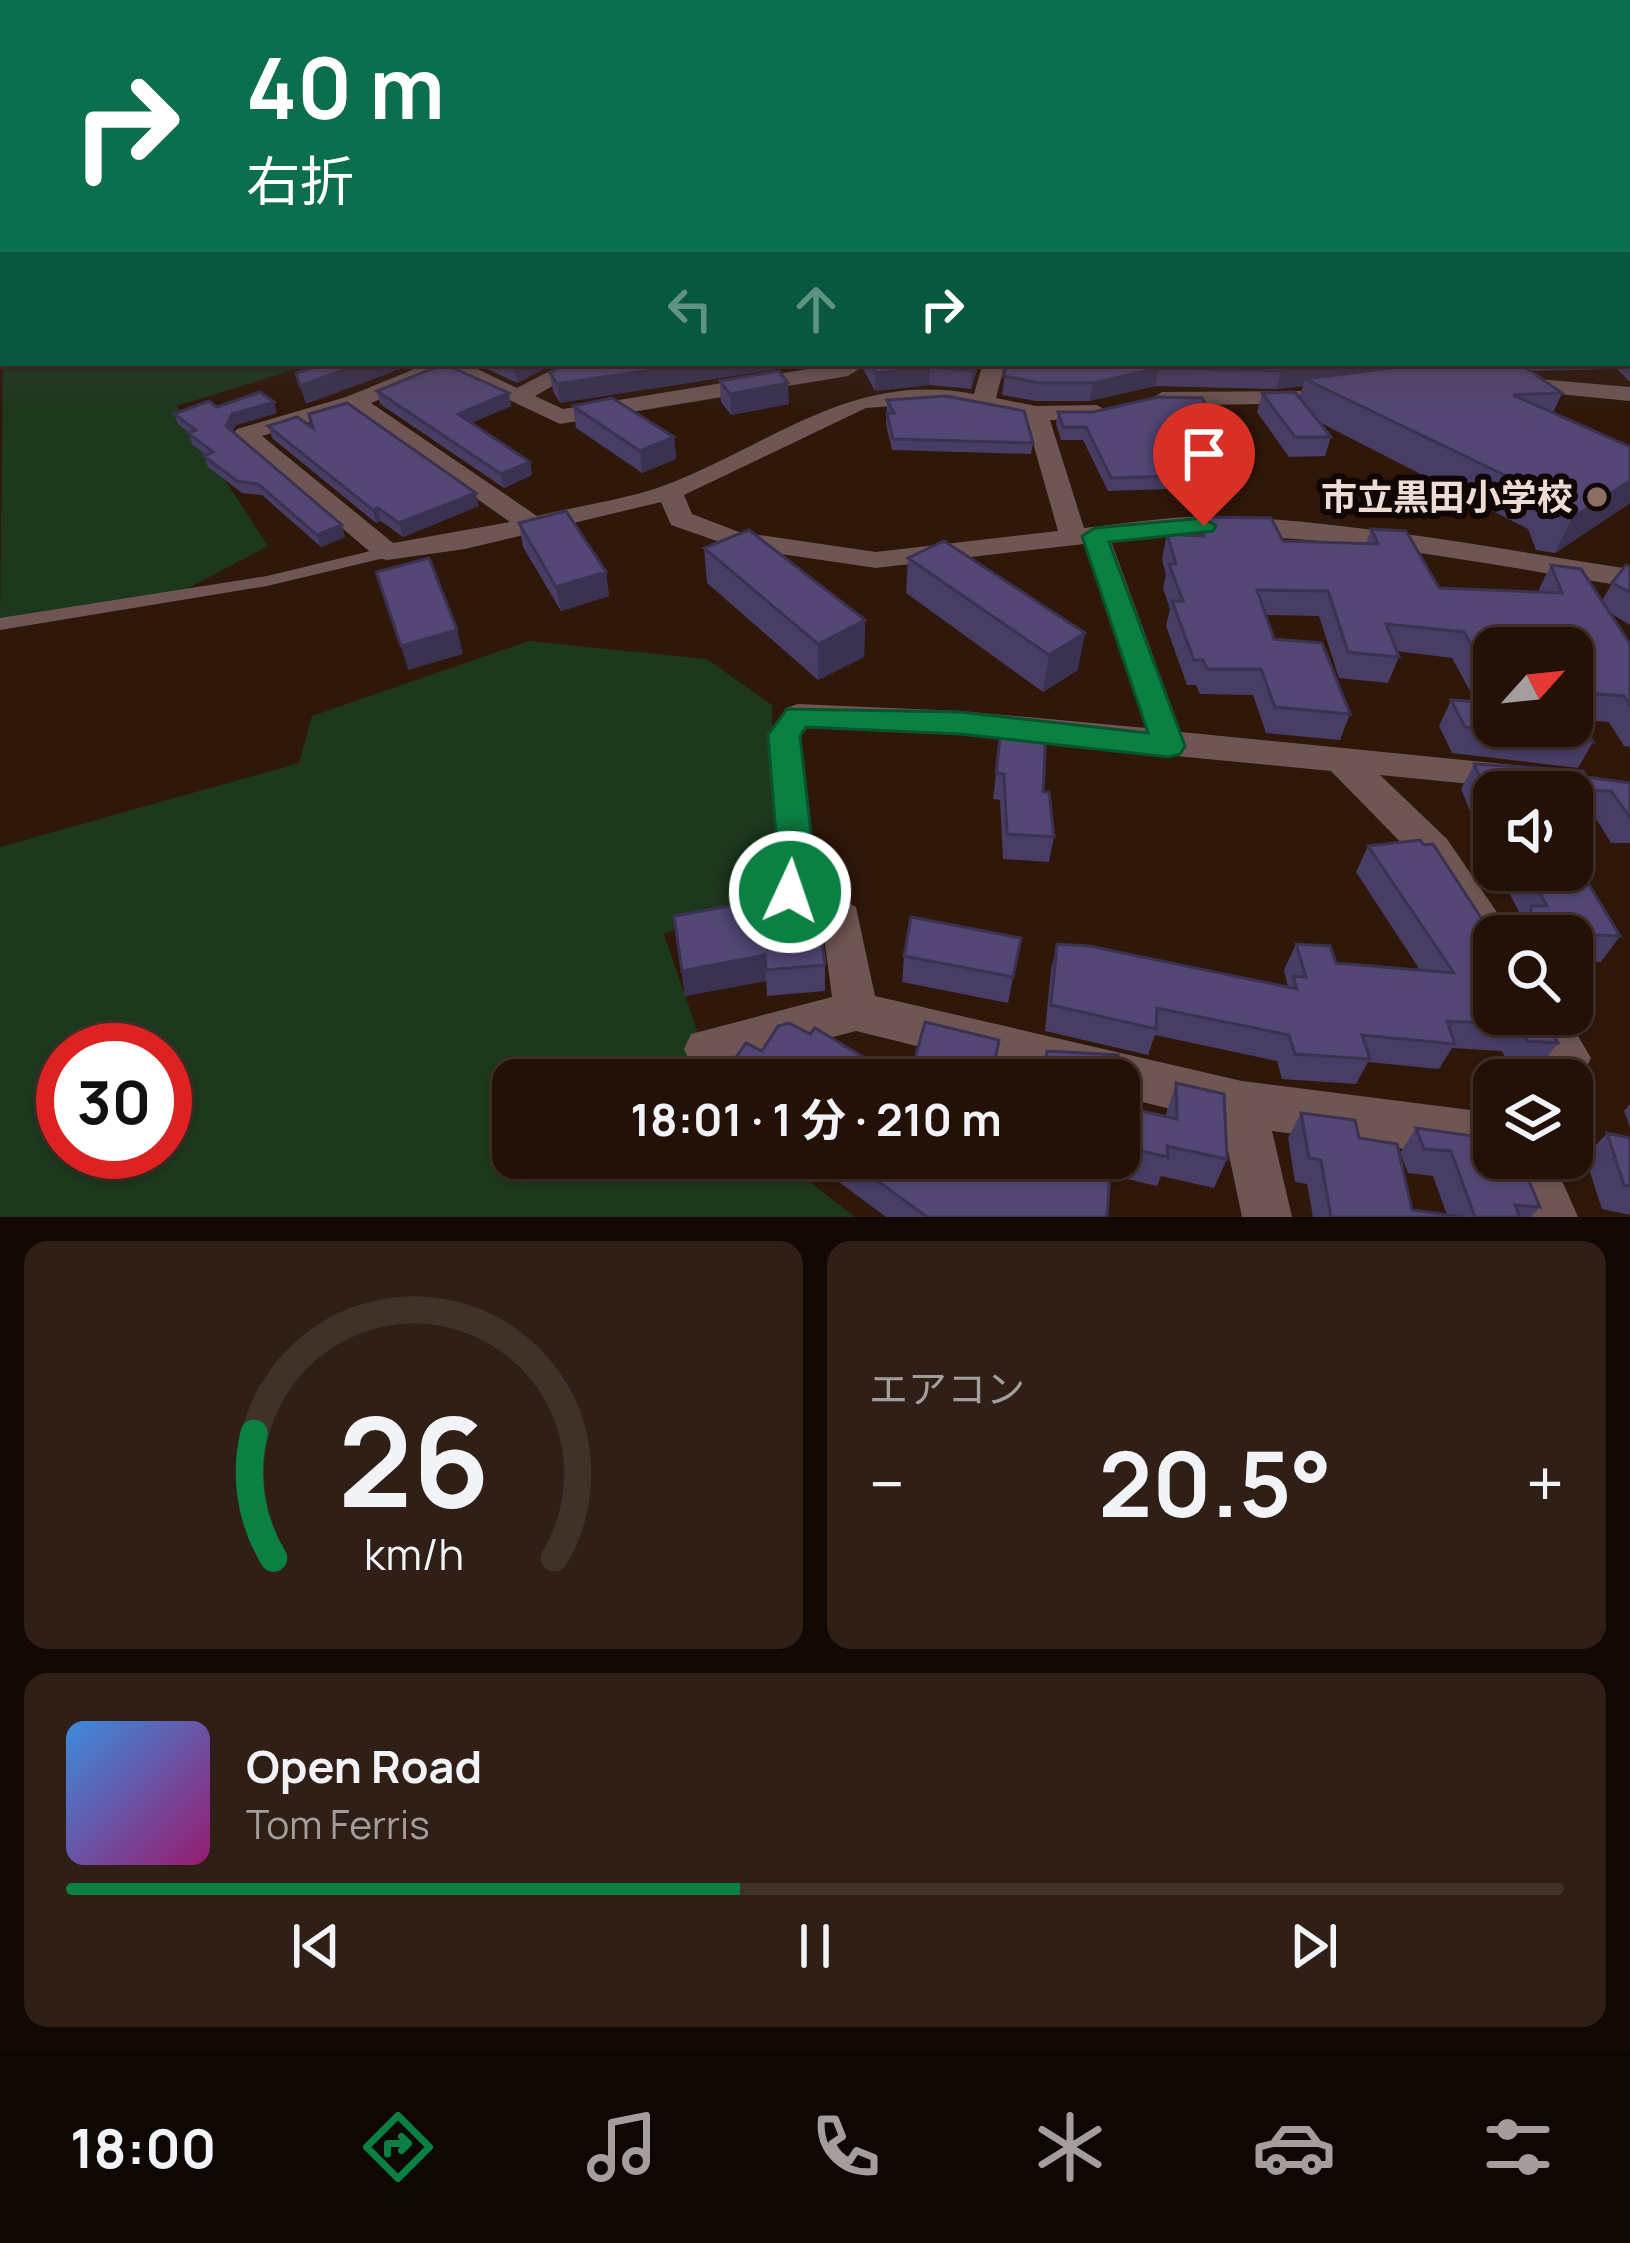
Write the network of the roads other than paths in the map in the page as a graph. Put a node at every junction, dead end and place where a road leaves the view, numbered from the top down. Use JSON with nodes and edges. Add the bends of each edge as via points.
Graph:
{"nodes":[{"id":1,"x":441,"y":366,"type":"edge"},
{"id":2,"x":455,"y":366,"type":"edge"},
{"id":3,"x":575,"y":366,"type":"edge"},
{"id":4,"x":846,"y":366,"type":"edge"},
{"id":5,"x":993,"y":366,"type":"edge"},
{"id":6,"x":1575,"y":366,"type":"edge"},
{"id":7,"x":1496,"y":382,"type":"edge"},
{"id":8,"x":1620,"y":393,"type":"edge"},
{"id":9,"x":519,"y":395,"type":"junction"},
{"id":10,"x":1320,"y":395,"type":"edge"},
{"id":11,"x":984,"y":400,"type":"junction"},
{"id":12,"x":354,"y":402,"type":"junction"},
{"id":13,"x":861,"y":402,"type":"junction"},
{"id":14,"x":1036,"y":413,"type":"junction"},
{"id":15,"x":670,"y":492,"type":"junction"},
{"id":16,"x":534,"y":526,"type":"junction"},
{"id":17,"x":1084,"y":537,"type":"junction"},
{"id":18,"x":387,"y":551,"type":"junction"},
{"id":19,"x":1630,"y":578,"type":"edge"},
{"id":20,"x":0,"y":624,"type":"edge"},
{"id":21,"x":1169,"y":746,"type":"junction"},
{"id":22,"x":1339,"y":757,"type":"junction"},
{"id":23,"x":1473,"y":771,"type":"edge"},
{"id":24,"x":1475,"y":915,"type":"edge"},
{"id":25,"x":856,"y":1011,"type":"junction"},
{"id":26,"x":1553,"y":1035,"type":"edge"},
{"id":27,"x":706,"y":1049,"type":"dead end"},
{"id":28,"x":1568,"y":1058,"type":"dead end"},
{"id":29,"x":1242,"y":1104,"type":"junction"},
{"id":30,"x":1473,"y":1134,"type":"edge"},
{"id":31,"x":1536,"y":1179,"type":"edge"},
{"id":32,"x":1267,"y":1217,"type":"edge"},
{"id":33,"x":1553,"y":1217,"type":"edge"}],
"edges":[{"from":1,"to":12,"type":"street"},
{"from":2,"to":9,"type":"street"},
{"from":3,"to":9,"type":"street"},
{"from":4,"to":9,"type":"street","via":[[560,417]]},
{"from":4,"to":13,"type":"street"},
{"from":5,"to":11,"type":"street"},
{"from":6,"to":8,"type":"street"},
{"from":7,"to":8,"type":"street"},
{"from":10,"to":14,"type":"street","via":[[1155,398],[1090,413]]},
{"from":11,"to":13,"type":"street"},
{"from":11,"to":14,"type":"street"},
{"from":12,"to":16,"type":"street"},
{"from":12,"to":18,"type":"street","via":[[244,434]]},
{"from":13,"to":15,"type":"street"},
{"from":14,"to":17,"type":"street"},
{"from":15,"to":16,"type":"street"},
{"from":15,"to":17,"type":"street","via":[[681,519],[734,538],[876,560]]},
{"from":16,"to":18,"type":"street"},
{"from":17,"to":19,"type":"street","via":[[1238,525]]},
{"from":17,"to":21,"type":"street"},
{"from":18,"to":20,"type":"lane","via":[[267,581]]},
{"from":21,"to":22,"type":"street"},
{"from":21,"to":25,"type":"street","via":[[960,723],[798,716],[784,735],[796,860],[790,892],[842,919]]},
{"from":22,"to":23,"type":"street"},
{"from":22,"to":24,"type":"street","via":[[1433,850]]},
{"from":25,"to":27,"type":"street"},
{"from":25,"to":29,"type":"street"},
{"from":26,"to":28,"type":"street"},
{"from":29,"to":30,"type":"street"},
{"from":29,"to":32,"type":"street"},
{"from":31,"to":33,"type":"street"}]}
